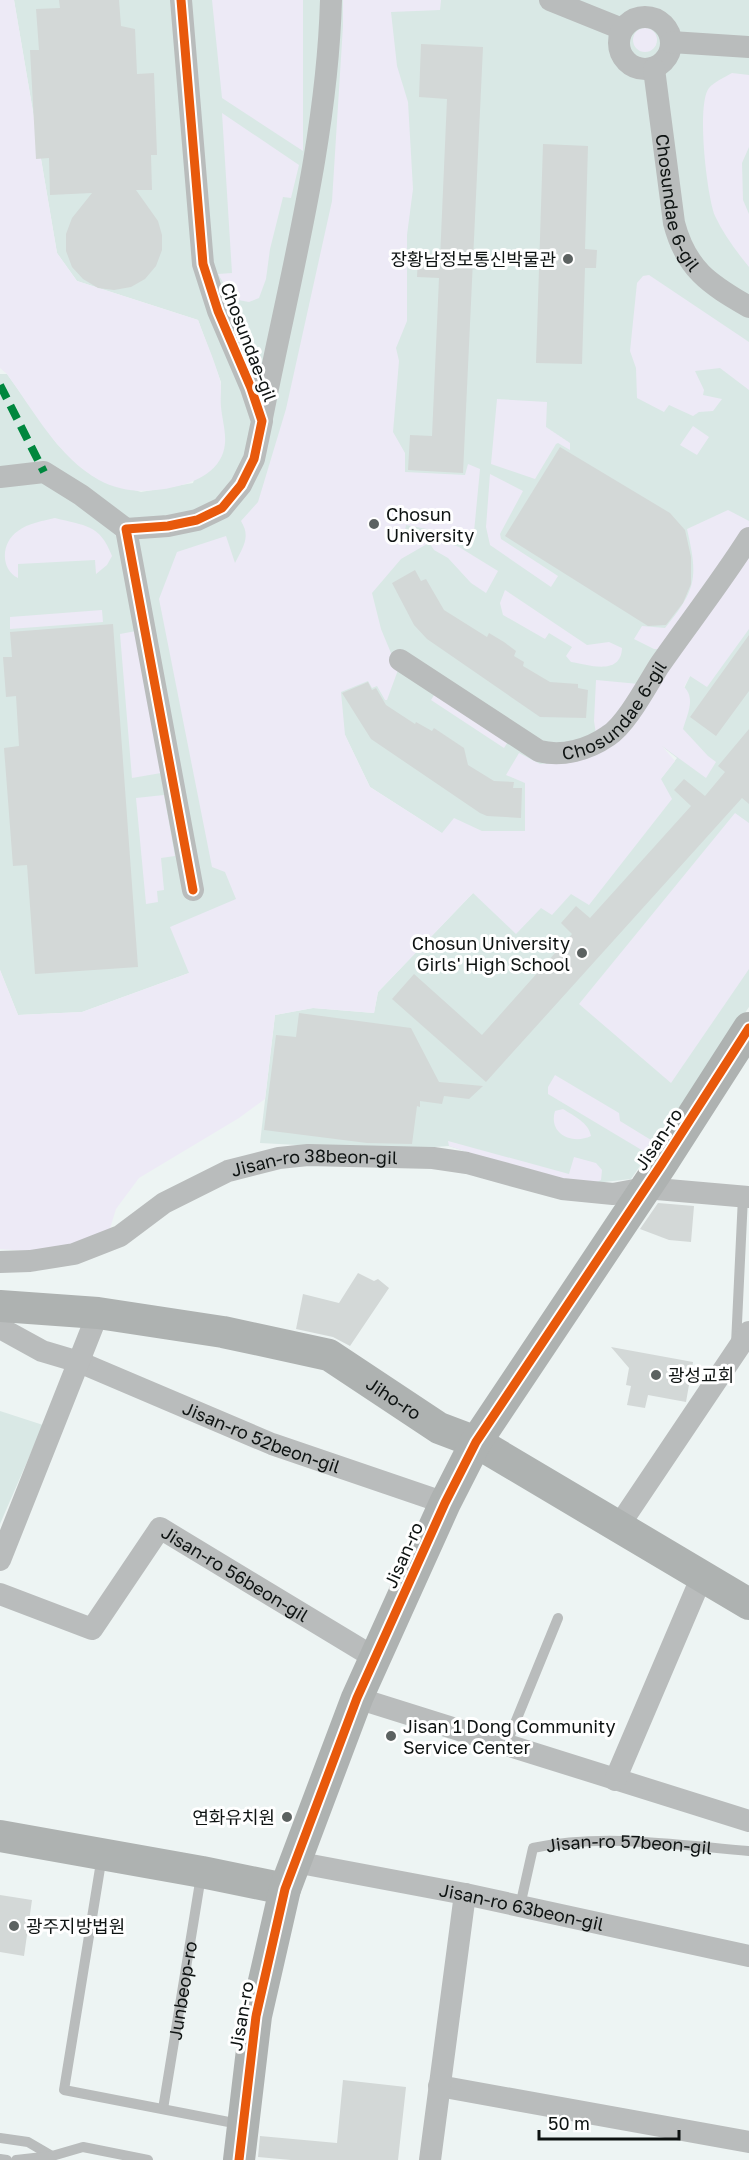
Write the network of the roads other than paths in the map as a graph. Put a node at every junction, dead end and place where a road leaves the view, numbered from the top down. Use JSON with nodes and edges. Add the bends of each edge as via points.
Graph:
{"nodes":[{"id":1,"x":181,"y":0,"type":"edge"},
{"id":2,"x":332,"y":0,"type":"edge"},
{"id":3,"x":550,"y":0,"type":"edge"},
{"id":4,"x":628,"y":16,"type":"edge"},
{"id":5,"x":671,"y":42,"type":"junction"},
{"id":6,"x":749,"y":47,"type":"edge"},
{"id":7,"x":654,"y":69,"type":"junction"},
{"id":8,"x":749,"y":307,"type":"edge"},
{"id":9,"x":262,"y":421,"type":"junction"},
{"id":10,"x":0,"y":477,"type":"edge"},
{"id":11,"x":126,"y":529,"type":"junction"},
{"id":12,"x":749,"y":538,"type":"edge"},
{"id":13,"x":400,"y":660,"type":"dead end"},
{"id":14,"x":193,"y":890,"type":"dead end"},
{"id":15,"x":749,"y":1028,"type":"edge"},
{"id":16,"x":645,"y":1188,"type":"junction"},
{"id":17,"x":746,"y":1197,"type":"edge"},
{"id":18,"x":0,"y":1262,"type":"edge"},
{"id":19,"x":0,"y":1306,"type":"edge"},
{"id":20,"x":98,"y":1313,"type":"junction"},
{"id":21,"x":0,"y":1328,"type":"edge"},
{"id":22,"x":749,"y":1332,"type":"edge"},
{"id":23,"x":736,"y":1350,"type":"junction"},
{"id":24,"x":79,"y":1362,"type":"junction"},
{"id":25,"x":476,"y":1442,"type":"junction"},
{"id":26,"x":445,"y":1503,"type":"junction"},
{"id":27,"x":618,"y":1527,"type":"junction"},
{"id":28,"x":0,"y":1560,"type":"edge"},
{"id":29,"x":702,"y":1576,"type":"junction"},
{"id":30,"x":0,"y":1594,"type":"edge"},
{"id":31,"x":749,"y":1604,"type":"edge"},
{"id":32,"x":558,"y":1618,"type":"dead end"},
{"id":33,"x":375,"y":1658,"type":"junction"},
{"id":34,"x":357,"y":1698,"type":"junction"},
{"id":35,"x":506,"y":1745,"type":"junction"},
{"id":36,"x":615,"y":1780,"type":"junction"},
{"id":37,"x":749,"y":1821,"type":"edge"},
{"id":38,"x":0,"y":1836,"type":"edge"},
{"id":39,"x":749,"y":1851,"type":"edge"},
{"id":40,"x":103,"y":1853,"type":"junction"},
{"id":41,"x":202,"y":1872,"type":"junction"},
{"id":42,"x":290,"y":1876,"type":"junction"},
{"id":43,"x":465,"y":1894,"type":"junction"},
{"id":44,"x":520,"y":1906,"type":"junction"},
{"id":45,"x":749,"y":1956,"type":"edge"},
{"id":46,"x":439,"y":2086,"type":"junction"},
{"id":47,"x":163,"y":2109,"type":"junction"},
{"id":48,"x":242,"y":2124,"type":"junction"},
{"id":49,"x":0,"y":2138,"type":"edge"},
{"id":50,"x":749,"y":2142,"type":"edge"},
{"id":51,"x":57,"y":2158,"type":"edge"},
{"id":52,"x":0,"y":2159,"type":"edge"},
{"id":53,"x":7,"y":2160,"type":"edge"},
{"id":54,"x":16,"y":2160,"type":"edge"},
{"id":55,"x":148,"y":2160,"type":"edge"},
{"id":56,"x":239,"y":2160,"type":"edge"},
{"id":57,"x":430,"y":2160,"type":"edge"}],
"edges":[{"from":1,"to":9,"type":"street","name":"Chosundae-gil","via":[[203,264]]},
{"from":2,"to":9,"type":"street","via":[[315,165]]},
{"from":3,"to":4,"type":"street"},
{"from":4,"to":5,"type":"street","via":[[645,16],[661,22]]},
{"from":4,"to":7,"type":"street","via":[[618,46],[626,62],[642,70]]},
{"from":5,"to":6,"type":"street"},
{"from":5,"to":7,"type":"street","via":[[665,61]]},
{"from":7,"to":8,"type":"street","name":"Chosundae 6-gil","via":[[678,238],[692,266]]},
{"from":9,"to":11,"type":"street","name":"Chosundae-gil","via":[[254,459],[241,485],[222,508],[197,520]]},
{"from":10,"to":11,"type":"street","via":[[44,472]]},
{"from":11,"to":14,"type":"street"},
{"from":12,"to":13,"type":"street","name":"Chosundae 6-gil","via":[[621,724],[590,746],[552,754],[539,751]]},
{"from":15,"to":16,"type":"street","name":"Jisan-ro"},
{"from":16,"to":17,"type":"street","name":"Jisan-ro 38beon-gil"},
{"from":16,"to":18,"type":"street","name":"Jisan-ro 38beon-gil","via":[[613,1194],[562,1189],[467,1163],[433,1158],[279,1158],[228,1171],[164,1203],[120,1236],[74,1254]]},
{"from":16,"to":25,"type":"street","name":"Jisan-ro"},
{"from":17,"to":23,"type":"lane"},
{"from":19,"to":20,"type":"street","name":"Jiho-ro"},
{"from":20,"to":24,"type":"street"},
{"from":20,"to":25,"type":"street","name":"Jiho-ro","via":[[223,1332],[329,1355],[439,1428]]},
{"from":21,"to":24,"type":"street","name":"Jisan-ro 52beon-gil","via":[[42,1351]]},
{"from":22,"to":23,"type":"street"},
{"from":23,"to":27,"type":"street"},
{"from":24,"to":26,"type":"street","name":"Jisan-ro 52beon-gil","via":[[272,1444]]},
{"from":24,"to":28,"type":"street"},
{"from":25,"to":26,"type":"street","name":"Jisan-ro"},
{"from":25,"to":27,"type":"street","name":"Jiho-ro"},
{"from":26,"to":33,"type":"street","name":"Jisan-ro"},
{"from":27,"to":29,"type":"street","name":"Jiho-ro"},
{"from":29,"to":31,"type":"street","name":"Jiho-ro"},
{"from":29,"to":36,"type":"street"},
{"from":30,"to":33,"type":"street","name":"Jisan-ro 56beon-gil","via":[[92,1629],[160,1528]]},
{"from":32,"to":35,"type":"lane"},
{"from":33,"to":34,"type":"street","name":"Jisan-ro"},
{"from":34,"to":35,"type":"street","name":"Jisan-ro 57beon-gil"},
{"from":34,"to":42,"type":"street","name":"Jisan-ro"},
{"from":35,"to":36,"type":"street","name":"Jisan-ro 57beon-gil"},
{"from":36,"to":37,"type":"street","name":"Jisan-ro 57beon-gil"},
{"from":38,"to":40,"type":"street"},
{"from":39,"to":44,"type":"lane","name":"Jisan-ro 57beon-gil","via":[[608,1840],[532,1848]]},
{"from":40,"to":41,"type":"street"},
{"from":40,"to":47,"type":"lane","via":[[64,2090]]},
{"from":41,"to":42,"type":"street"},
{"from":41,"to":47,"type":"lane","name":"Junbeop-ro"},
{"from":42,"to":43,"type":"street","name":"Jisan-ro 63beon-gil"},
{"from":42,"to":48,"type":"street","name":"Jisan-ro","via":[[256,2016]]},
{"from":43,"to":44,"type":"street","name":"Jisan-ro 63beon-gil"},
{"from":43,"to":46,"type":"street"},
{"from":44,"to":45,"type":"street","name":"Jisan-ro 63beon-gil"},
{"from":46,"to":50,"type":"street"},
{"from":46,"to":57,"type":"street"},
{"from":47,"to":48,"type":"lane"},
{"from":48,"to":56,"type":"street","name":"Jisan-ro"},
{"from":49,"to":51,"type":"lane","via":[[28,2142]]},
{"from":51,"to":54,"type":"lane"},
{"from":51,"to":55,"type":"lane","via":[[82,2147]]},
{"from":52,"to":53,"type":"lane"}]}
